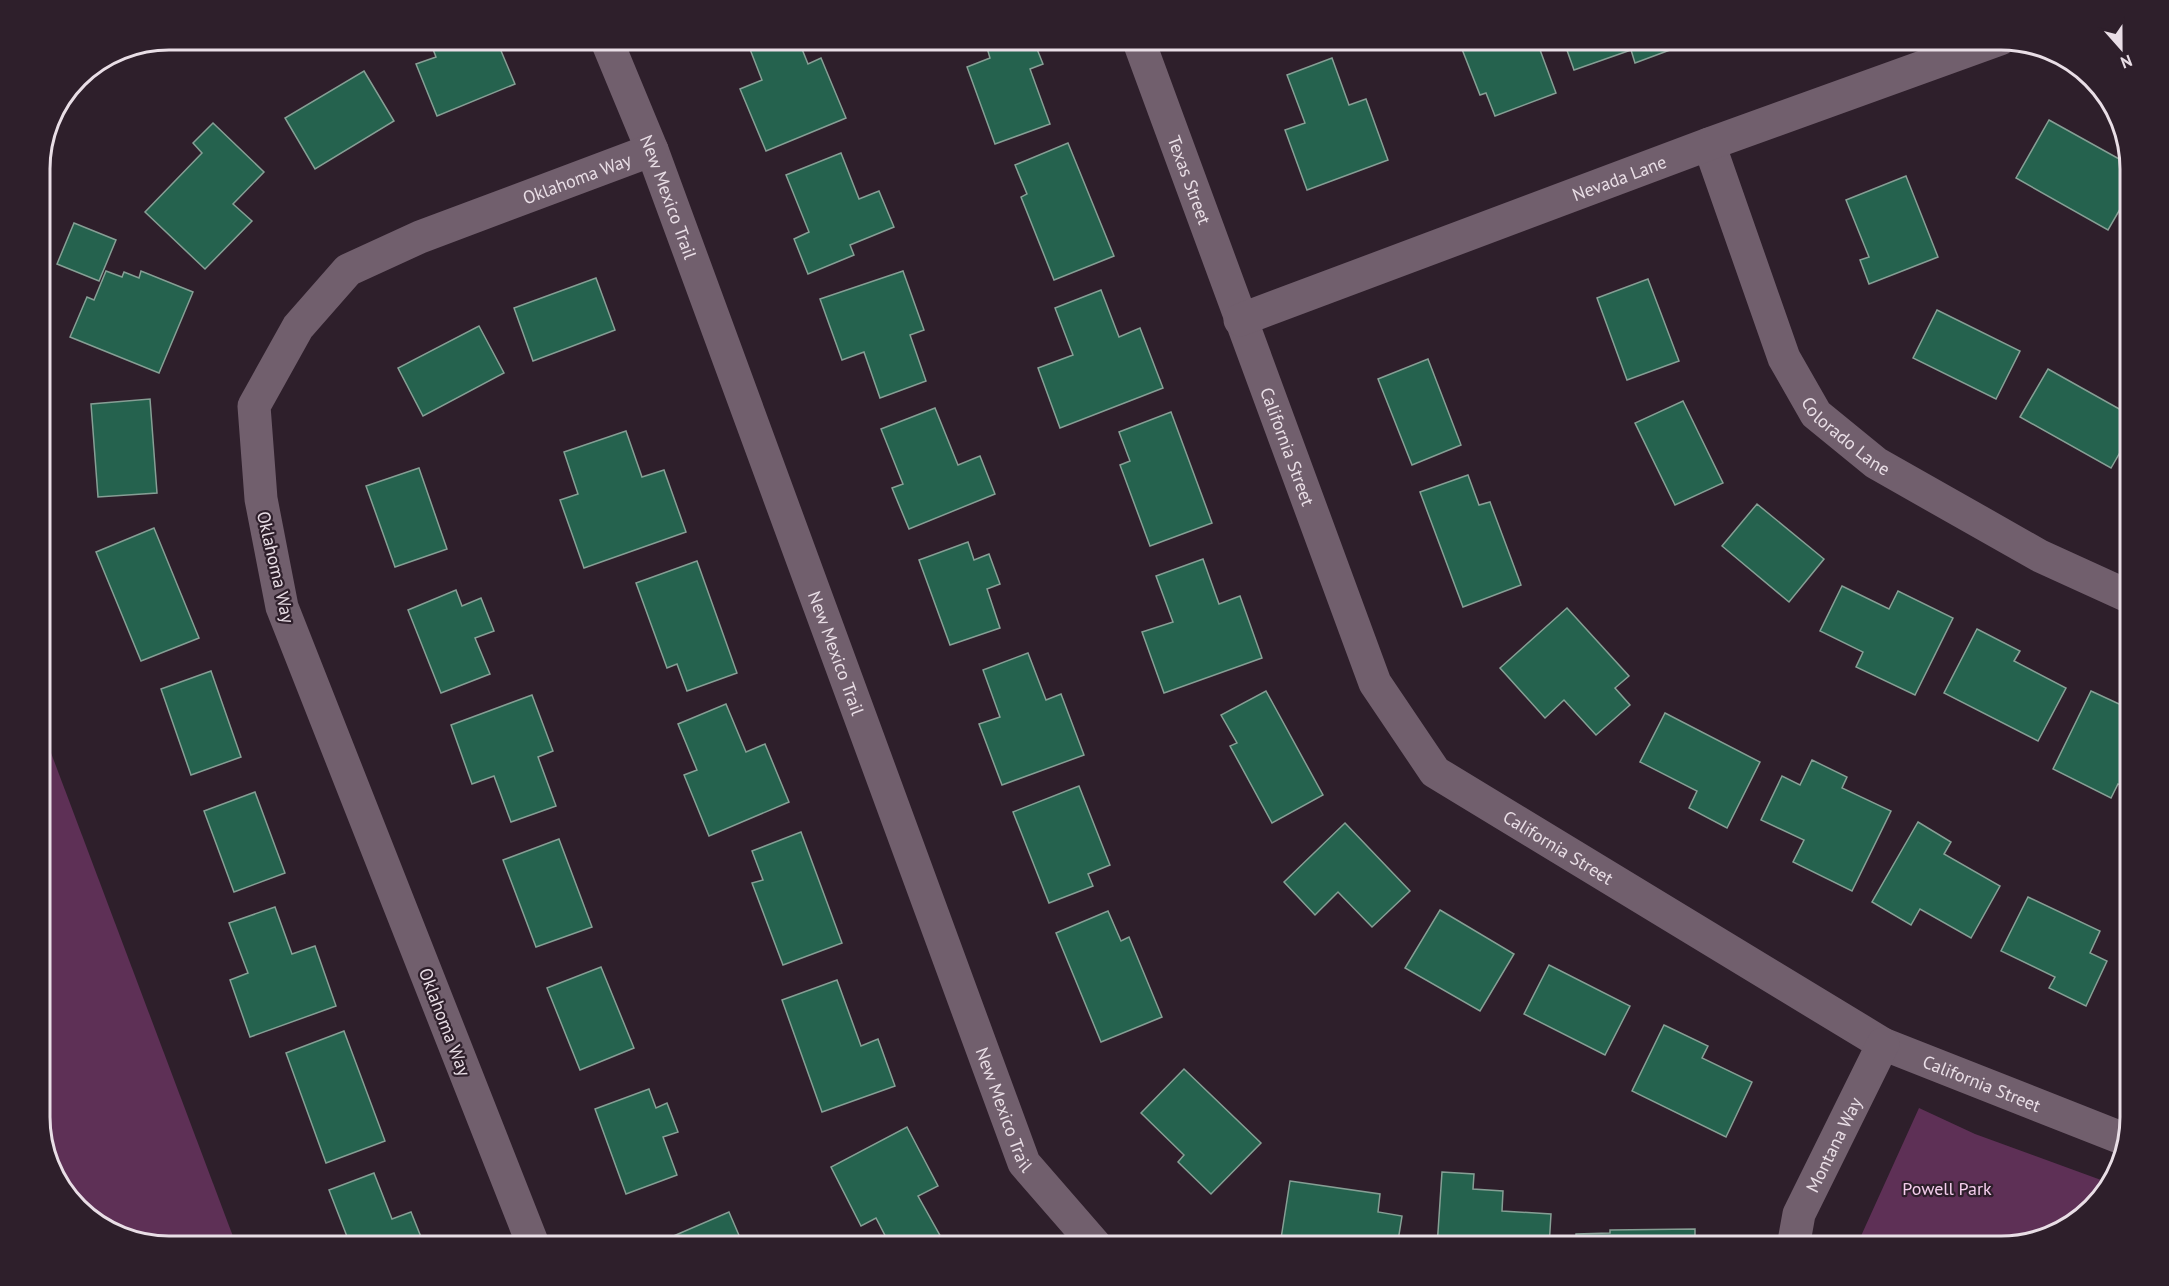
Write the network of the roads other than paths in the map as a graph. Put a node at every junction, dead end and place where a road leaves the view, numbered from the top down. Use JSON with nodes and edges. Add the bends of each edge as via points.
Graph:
{"nodes":[{"id":1,"x":611,"y":50,"type":"edge"},
{"id":2,"x":1142,"y":50,"type":"edge"},
{"id":3,"x":1970,"y":50,"type":"edge"},
{"id":4,"x":1709,"y":144,"type":"junction"},
{"id":5,"x":652,"y":150,"type":"junction"},
{"id":6,"x":1240,"y":320,"type":"junction"},
{"id":7,"x":2119,"y":592,"type":"edge"},
{"id":8,"x":1883,"y":1044,"type":"junction"},
{"id":9,"x":2117,"y":1136,"type":"edge"},
{"id":10,"x":530,"y":1236,"type":"edge"},
{"id":11,"x":1087,"y":1236,"type":"edge"},
{"id":12,"x":1796,"y":1236,"type":"edge"}],
"edges":[{"from":1,"to":5,"type":"street","name":"New Mexico Trail"},
{"from":2,"to":6,"type":"street","name":"Texas Street"},
{"from":3,"to":4,"type":"street","name":"Nevada Lane"},
{"from":4,"to":6,"type":"street","name":"Nevada Lane"},
{"from":4,"to":7,"type":"street","name":"Colorado Lane","via":[[1784,357],[1816,414],[1876,463],[2040,556]]},
{"from":5,"to":10,"type":"street","name":"Oklahoma Way","via":[[420,237],[348,270],[298,327],[254,406],[261,499],[282,608]]},
{"from":5,"to":11,"type":"street","name":"New Mexico Trail","via":[[1024,1163]]},
{"from":6,"to":8,"type":"street","name":"California Street","via":[[1375,683],[1435,772]]},
{"from":8,"to":9,"type":"street","name":"California Street"},
{"from":8,"to":12,"type":"street","name":"Montana Way","via":[[1799,1214]]}]}
